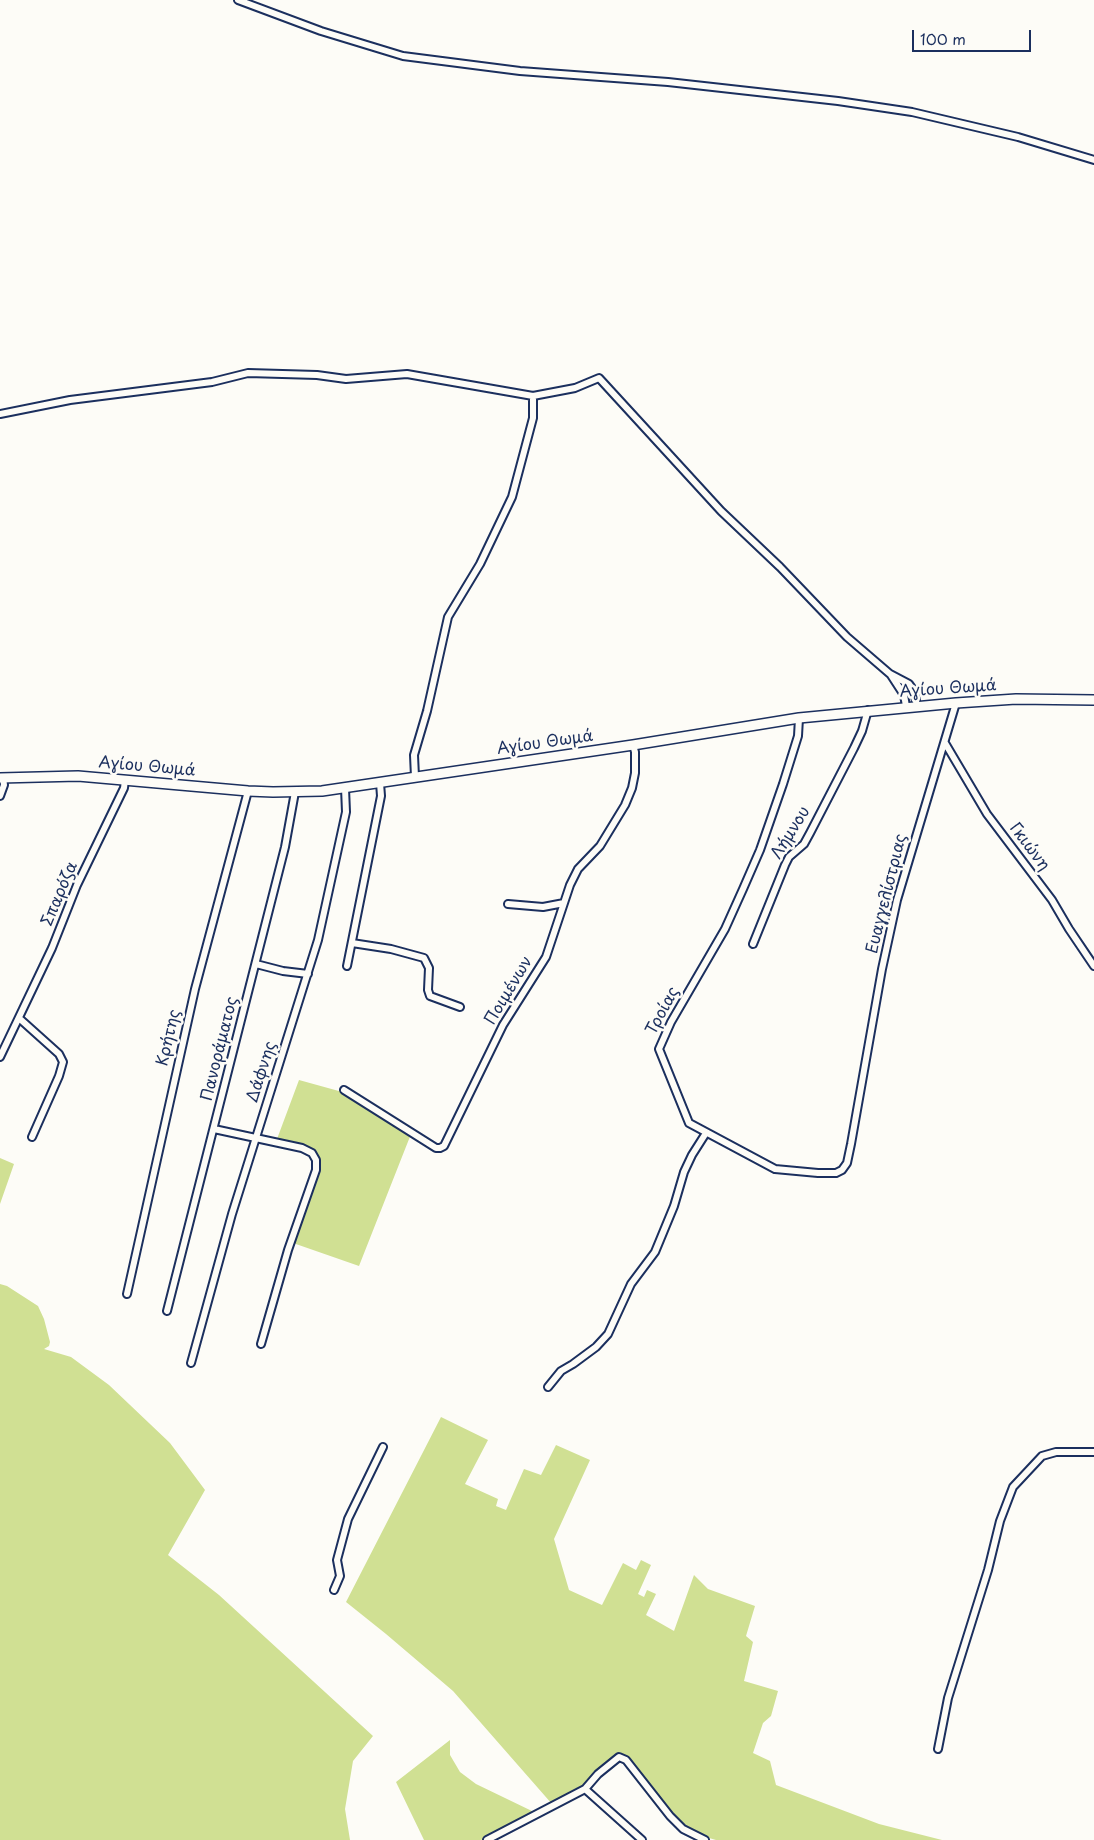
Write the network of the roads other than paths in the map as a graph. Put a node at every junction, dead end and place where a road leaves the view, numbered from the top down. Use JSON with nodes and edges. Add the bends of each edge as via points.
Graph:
{"nodes":[{"id":1,"x":238,"y":0,"type":"edge"},
{"id":2,"x":1094,"y":160,"type":"edge"},
{"id":3,"x":533,"y":396,"type":"junction"},
{"id":4,"x":0,"y":414,"type":"edge"},
{"id":5,"x":890,"y":674,"type":"junction"},
{"id":6,"x":1094,"y":700,"type":"edge"},
{"id":7,"x":956,"y":703,"type":"junction"},
{"id":8,"x":906,"y":706,"type":"junction"},
{"id":9,"x":917,"y":706,"type":"junction"},
{"id":10,"x":868,"y":710,"type":"junction"},
{"id":11,"x":800,"y":718,"type":"junction"},
{"id":12,"x":945,"y":743,"type":"junction"},
{"id":13,"x":633,"y":745,"type":"junction"},
{"id":14,"x":415,"y":777,"type":"junction"},
{"id":15,"x":2,"y":778,"type":"edge"},
{"id":16,"x":125,"y":780,"type":"junction"},
{"id":17,"x":380,"y":783,"type":"junction"},
{"id":18,"x":345,"y":788,"type":"junction"},
{"id":19,"x":248,"y":791,"type":"junction"},
{"id":20,"x":295,"y":792,"type":"junction"},
{"id":21,"x":0,"y":796,"type":"edge"},
{"id":22,"x":564,"y":903,"type":"junction"},
{"id":23,"x":508,"y":904,"type":"dead end"},
{"id":24,"x":352,"y":943,"type":"junction"},
{"id":25,"x":753,"y":944,"type":"dead end"},
{"id":26,"x":256,"y":964,"type":"junction"},
{"id":27,"x":347,"y":966,"type":"dead end"},
{"id":28,"x":1094,"y":966,"type":"edge"},
{"id":29,"x":308,"y":974,"type":"junction"},
{"id":30,"x":460,"y":1007,"type":"dead end"},
{"id":31,"x":20,"y":1019,"type":"junction"},
{"id":32,"x":0,"y":1057,"type":"edge"},
{"id":33,"x":344,"y":1090,"type":"dead end"},
{"id":34,"x":860,"y":1097,"type":"joint"},
{"id":35,"x":214,"y":1128,"type":"junction"},
{"id":36,"x":706,"y":1133,"type":"junction"},
{"id":37,"x":32,"y":1137,"type":"dead end"},
{"id":38,"x":256,"y":1138,"type":"junction"},
{"id":39,"x":127,"y":1294,"type":"dead end"},
{"id":40,"x":167,"y":1311,"type":"dead end"},
{"id":41,"x":261,"y":1344,"type":"dead end"},
{"id":42,"x":191,"y":1362,"type":"dead end"},
{"id":43,"x":548,"y":1387,"type":"dead end"},
{"id":44,"x":383,"y":1447,"type":"dead end"},
{"id":45,"x":1094,"y":1452,"type":"edge"},
{"id":46,"x":334,"y":1590,"type":"dead end"},
{"id":47,"x":938,"y":1749,"type":"dead end"},
{"id":48,"x":585,"y":1789,"type":"junction"},
{"id":49,"x":487,"y":1840,"type":"edge"},
{"id":50,"x":642,"y":1840,"type":"edge"},
{"id":51,"x":705,"y":1840,"type":"edge"}],
"edges":[{"from":1,"to":2,"type":"street","via":[[321,31],[403,56],[520,71],[668,82],[912,112],[1018,137]]},
{"from":3,"to":4,"type":"street","via":[[407,374],[346,379],[248,373],[212,382],[78,399]]},
{"from":3,"to":5,"type":"street","via":[[575,388],[599,378],[721,511],[780,566],[847,636]]},
{"from":3,"to":14,"type":"street","via":[[533,418],[512,496],[480,564],[448,617],[414,755]]},
{"from":5,"to":8,"type":"street","via":[[904,695]]},
{"from":5,"to":9,"type":"street","via":[[909,684]]},
{"from":6,"to":7,"type":"main road","name":"Αγίου Θωμά","via":[[1016,699]]},
{"from":7,"to":9,"type":"main road","name":"Αγίου Θωμά"},
{"from":7,"to":12,"type":"street","name":"Ευαγγελίστριας"},
{"from":8,"to":9,"type":"main road","name":"Αγίου Θωμά"},
{"from":8,"to":10,"type":"main road","name":"Αγίου Θωμά"},
{"from":10,"to":11,"type":"main road","name":"Αγίου Θωμά"},
{"from":10,"to":25,"type":"street","name":"Λήμνου","via":[[854,748],[810,833],[785,864]]},
{"from":11,"to":13,"type":"main road","name":"Αγίου Θωμά"},
{"from":11,"to":36,"type":"street","name":"Τροίας","via":[[786,775],[744,889],[659,1049],[690,1123]]},
{"from":12,"to":28,"type":"street","name":"Γκιώνη","via":[[987,814],[1052,900]]},
{"from":12,"to":34,"type":"street","name":"Ευαγγελίστριας","via":[[897,900]]},
{"from":13,"to":14,"type":"main road","name":"Αγίου Θωμά"},
{"from":13,"to":22,"type":"street","name":"Ποιμένων","via":[[635,773],[625,805],[600,846],[578,869]]},
{"from":14,"to":17,"type":"main road","name":"Αγίου Θωμά"},
{"from":15,"to":16,"type":"main road","name":"Αγίου Θωμά","via":[[78,776]]},
{"from":15,"to":21,"type":"street","via":[[4,785]]},
{"from":16,"to":19,"type":"main road","name":"Αγίου Θωμά"},
{"from":16,"to":31,"type":"street","name":"Σπαρόζα"},
{"from":17,"to":18,"type":"main road","name":"Αγίου Θωμά"},
{"from":17,"to":24,"type":"street","via":[[381,796]]},
{"from":18,"to":20,"type":"main road","name":"Αγίου Θωμά"},
{"from":18,"to":29,"type":"street","name":"Δάφνης","via":[[346,812]]},
{"from":19,"to":20,"type":"main road","name":"Αγίου Θωμά"},
{"from":19,"to":39,"type":"street","name":"Κρήτης","via":[[195,989]]},
{"from":20,"to":26,"type":"street","name":"Πανοράματος"},
{"from":22,"to":23,"type":"street","via":[[543,907]]},
{"from":22,"to":33,"type":"street","name":"Ποιμένων","via":[[546,957],[503,1025],[444,1146],[436,1148]]},
{"from":24,"to":27,"type":"street"},
{"from":24,"to":30,"type":"street","via":[[424,958],[430,968],[430,996]]},
{"from":26,"to":29,"type":"street"},
{"from":26,"to":35,"type":"street","name":"Πανοράματος"},
{"from":29,"to":38,"type":"street","name":"Δάφνης"},
{"from":31,"to":32,"type":"street","name":"Σπαρόζα","via":[[14,1024]]},
{"from":31,"to":37,"type":"street","via":[[59,1054],[63,1062]]},
{"from":34,"to":36,"type":"street","name":"Τροίας","via":[[847,1162],[842,1170],[836,1172],[775,1169]]},
{"from":35,"to":38,"type":"street"},
{"from":35,"to":40,"type":"street","name":"Πανοράματος"},
{"from":36,"to":43,"type":"street","via":[[684,1172],[655,1252],[631,1284],[608,1334],[574,1364],[561,1370]]},
{"from":38,"to":41,"type":"street","via":[[302,1148],[312,1153],[316,1160],[316,1170],[288,1250]]},
{"from":38,"to":42,"type":"street","name":"Δάφνης"},
{"from":44,"to":46,"type":"street","via":[[348,1518],[337,1560],[340,1576]]},
{"from":45,"to":47,"type":"street","via":[[1056,1452],[1042,1456],[1013,1487],[948,1698]]},
{"from":48,"to":49,"type":"street"},
{"from":48,"to":50,"type":"street"},
{"from":48,"to":51,"type":"street","via":[[619,1757],[626,1760],[683,1829]]}]}
